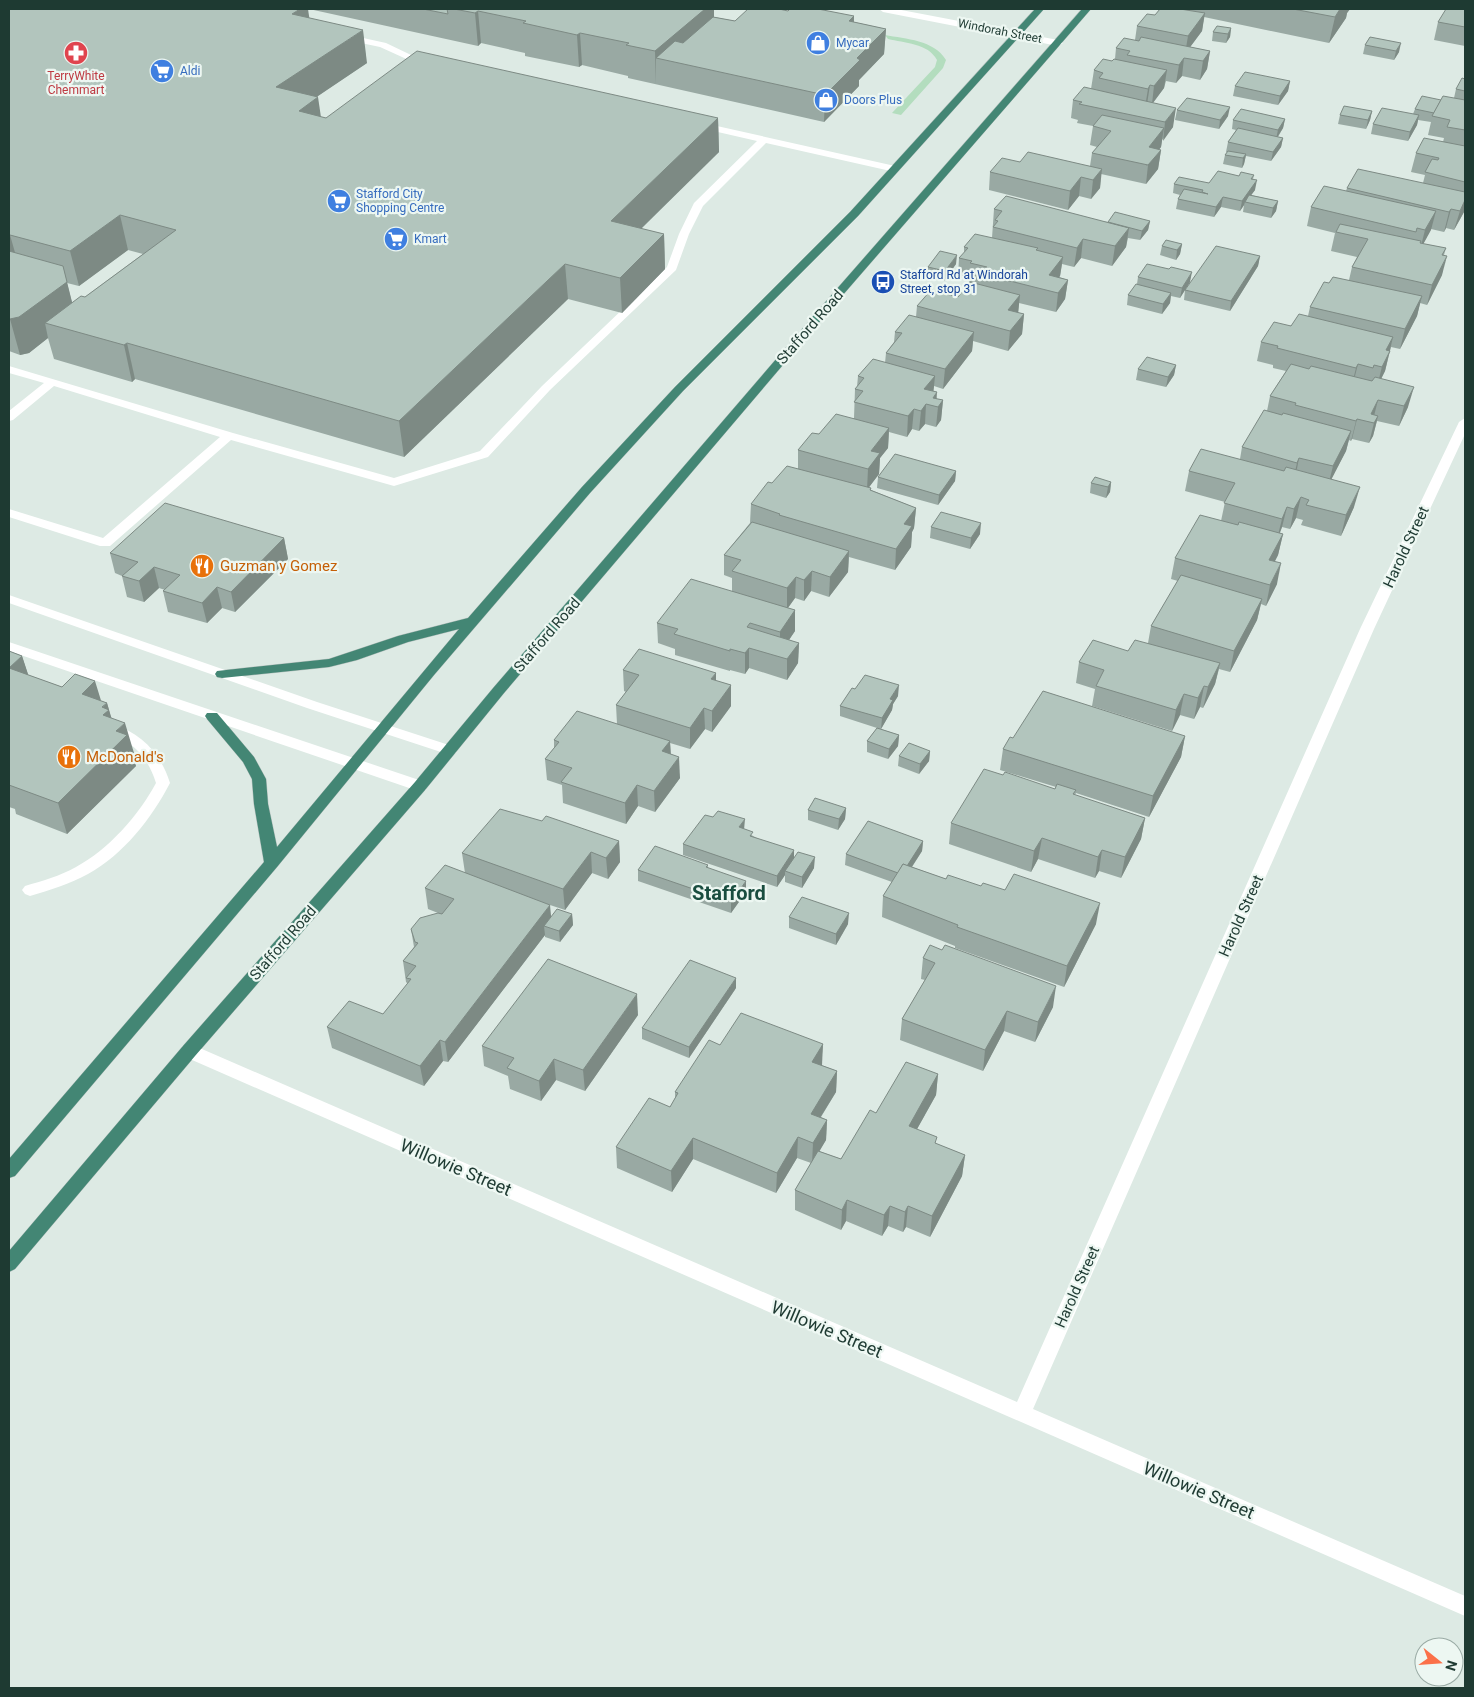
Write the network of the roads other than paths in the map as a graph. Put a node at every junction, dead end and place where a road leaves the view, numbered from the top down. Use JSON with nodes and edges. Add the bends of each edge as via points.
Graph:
{"nodes":[{"id":1,"x":883,"y":9,"type":"edge"},
{"id":2,"x":1040,"y":9,"type":"edge"},
{"id":3,"x":1087,"y":9,"type":"edge"},
{"id":4,"x":1016,"y":34,"type":"junction"},
{"id":5,"x":338,"y":35,"type":"edge"},
{"id":6,"x":1058,"y":43,"type":"junction"},
{"id":7,"x":438,"y":68,"type":"edge"},
{"id":8,"x":687,"y":123,"type":"edge"},
{"id":9,"x":764,"y":140,"type":"junction"},
{"id":10,"x":895,"y":169,"type":"junction"},
{"id":11,"x":9,"y":370,"type":"edge"},
{"id":12,"x":51,"y":383,"type":"junction"},
{"id":13,"x":9,"y":417,"type":"edge"},
{"id":14,"x":1465,"y":422,"type":"edge"},
{"id":15,"x":229,"y":436,"type":"junction"},
{"id":16,"x":9,"y":513,"type":"edge"},
{"id":17,"x":9,"y":599,"type":"edge"},
{"id":18,"x":473,"y":621,"type":"junction"},
{"id":19,"x":9,"y":646,"type":"edge"},
{"id":20,"x":222,"y":674,"type":"junction"},
{"id":21,"x":212,"y":716,"type":"junction"},
{"id":22,"x":101,"y":726,"type":"edge"},
{"id":23,"x":382,"y":728,"type":"junction"},
{"id":24,"x":450,"y":750,"type":"junction"},
{"id":25,"x":352,"y":763,"type":"junction"},
{"id":26,"x":420,"y":786,"type":"junction"},
{"id":27,"x":272,"y":863,"type":"junction"},
{"id":28,"x":30,"y":890,"type":"dead end"},
{"id":29,"x":189,"y":1051,"type":"junction"},
{"id":30,"x":9,"y":1171,"type":"edge"},
{"id":31,"x":9,"y":1264,"type":"edge"},
{"id":32,"x":1022,"y":1413,"type":"junction"},
{"id":33,"x":1465,"y":1606,"type":"edge"}],
"edges":[{"from":1,"to":4,"type":"street","name":"Windorah Street"},
{"from":2,"to":4,"type":"highway"},
{"from":3,"to":6,"type":"highway","name":"Stafford Road"},
{"from":4,"to":6,"type":"street","name":"Windorah Street"},
{"from":4,"to":10,"type":"highway"},
{"from":5,"to":7,"type":"street","via":[[383,45]]},
{"from":6,"to":24,"type":"highway","name":"Stafford Road","via":[[824,310]]},
{"from":8,"to":9,"type":"street"},
{"from":9,"to":10,"type":"street"},
{"from":9,"to":15,"type":"street","via":[[698,205],[672,268],[546,388],[484,454],[394,482]]},
{"from":10,"to":18,"type":"highway","via":[[679,389]]},
{"from":11,"to":12,"type":"street"},
{"from":12,"to":13,"type":"street"},
{"from":12,"to":15,"type":"street"},
{"from":14,"to":32,"type":"street","name":"Harold Street","via":[[1363,638]]},
{"from":15,"to":16,"type":"street","via":[[105,543]]},
{"from":17,"to":20,"type":"street"},
{"from":18,"to":20,"type":"highway","via":[[337,661]]},
{"from":18,"to":23,"type":"highway"},
{"from":19,"to":21,"type":"street"},
{"from":20,"to":23,"type":"street"},
{"from":21,"to":25,"type":"street"},
{"from":21,"to":27,"type":"highway","via":[[249,760],[259,779]]},
{"from":22,"to":28,"type":"street","via":[[119,732],[154,758],[163,783],[159,794],[136,822],[87,869]]},
{"from":23,"to":24,"type":"street"},
{"from":23,"to":25,"type":"highway"},
{"from":24,"to":26,"type":"highway","name":"Stafford Road"},
{"from":25,"to":26,"type":"street"},
{"from":25,"to":27,"type":"highway"},
{"from":26,"to":29,"type":"highway","name":"Stafford Road"},
{"from":27,"to":30,"type":"highway"},
{"from":29,"to":31,"type":"highway","name":"Stafford Road"},
{"from":29,"to":32,"type":"street","name":"Willowie Street"},
{"from":32,"to":33,"type":"street","name":"Willowie Street"}]}
